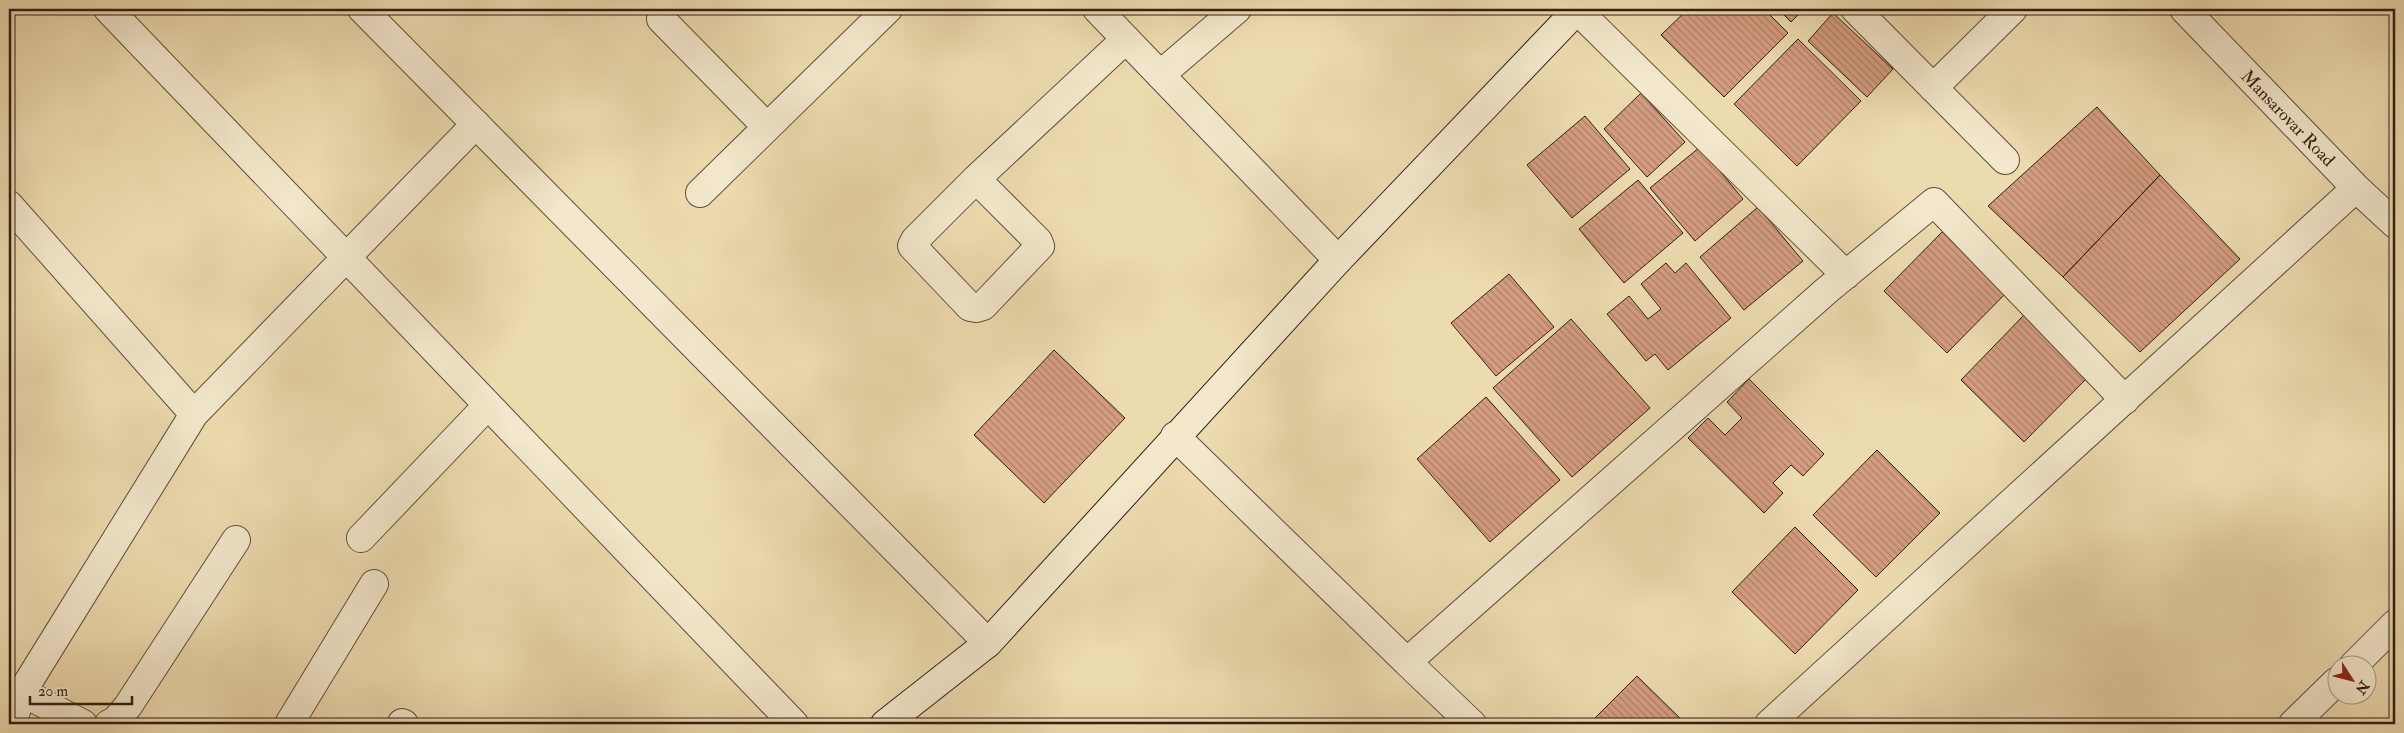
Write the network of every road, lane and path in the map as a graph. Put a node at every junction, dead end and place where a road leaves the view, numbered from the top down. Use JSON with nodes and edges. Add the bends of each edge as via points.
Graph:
{"nodes":[{"id":1,"x":108,"y":9,"type":"edge"},
{"id":2,"x":362,"y":9,"type":"edge"},
{"id":3,"x":888,"y":9,"type":"edge"},
{"id":4,"x":1097,"y":9,"type":"edge"},
{"id":5,"x":1237,"y":9,"type":"edge"},
{"id":6,"x":1577,"y":9,"type":"edge"},
{"id":7,"x":1855,"y":9,"type":"edge"},
{"id":8,"x":2012,"y":9,"type":"edge"},
{"id":9,"x":2184,"y":9,"type":"edge"},
{"id":10,"x":661,"y":19,"type":"dead end"},
{"id":11,"x":1126,"y":39,"type":"junction"},
{"id":12,"x":1160,"y":75,"type":"junction"},
{"id":13,"x":1934,"y":88,"type":"junction"},
{"id":14,"x":476,"y":124,"type":"junction"},
{"id":15,"x":766,"y":126,"type":"junction"},
{"id":16,"x":2005,"y":160,"type":"dead end"},
{"id":17,"x":976,"y":179,"type":"junction"},
{"id":18,"x":2356,"y":188,"type":"junction"},
{"id":19,"x":700,"y":193,"type":"dead end"},
{"id":20,"x":9,"y":205,"type":"edge"},
{"id":21,"x":2395,"y":224,"type":"edge"},
{"id":22,"x":347,"y":257,"type":"junction"},
{"id":23,"x":1338,"y":260,"type":"junction"},
{"id":24,"x":1846,"y":275,"type":"junction"},
{"id":25,"x":2125,"y":400,"type":"junction"},
{"id":26,"x":488,"y":405,"type":"junction"},
{"id":27,"x":194,"y":414,"type":"junction"},
{"id":28,"x":1175,"y":436,"type":"junction"},
{"id":29,"x":361,"y":538,"type":"dead end"},
{"id":30,"x":236,"y":540,"type":"dead end"},
{"id":31,"x":374,"y":584,"type":"dead end"},
{"id":32,"x":2395,"y":624,"type":"edge"},
{"id":33,"x":988,"y":643,"type":"junction"},
{"id":34,"x":2363,"y":656,"type":"edge"},
{"id":35,"x":1407,"y":662,"type":"junction"},
{"id":36,"x":22,"y":692,"type":"junction"},
{"id":37,"x":2326,"y":692,"type":"edge"},
{"id":38,"x":12,"y":724,"type":"edge"},
{"id":39,"x":83,"y":724,"type":"edge"},
{"id":40,"x":109,"y":724,"type":"edge"},
{"id":41,"x":289,"y":724,"type":"edge"},
{"id":42,"x":794,"y":724,"type":"edge"},
{"id":43,"x":885,"y":724,"type":"edge"},
{"id":44,"x":1472,"y":724,"type":"edge"},
{"id":45,"x":1769,"y":724,"type":"edge"},
{"id":46,"x":2293,"y":724,"type":"edge"}],
"edges":[{"from":1,"to":22,"type":"street"},
{"from":2,"to":14,"type":"street"},
{"from":3,"to":15,"type":"street"},
{"from":4,"to":11,"type":"street"},
{"from":5,"to":12,"type":"street"},
{"from":6,"to":23,"type":"street"},
{"from":6,"to":24,"type":"street"},
{"from":7,"to":13,"type":"street"},
{"from":8,"to":13,"type":"street"},
{"from":9,"to":18,"type":"street","name":"Mansarovar Road"},
{"from":10,"to":15,"type":"street"},
{"from":11,"to":12,"type":"street"},
{"from":11,"to":17,"type":"street"},
{"from":12,"to":23,"type":"street"},
{"from":13,"to":16,"type":"street"},
{"from":14,"to":22,"type":"street"},
{"from":14,"to":33,"type":"street"},
{"from":15,"to":19,"type":"street"},
{"from":17,"to":17,"type":"street","via":[[1040,246],[982,306],[976,308],[970,307],[912,246]]},
{"from":18,"to":21,"type":"street","name":"Mansarovar Road"},
{"from":18,"to":25,"type":"street"},
{"from":20,"to":27,"type":"street"},
{"from":22,"to":26,"type":"street"},
{"from":22,"to":27,"type":"street"},
{"from":23,"to":28,"type":"street"},
{"from":24,"to":25,"type":"street","via":[[1934,202]]},
{"from":24,"to":35,"type":"street"},
{"from":25,"to":45,"type":"street"},
{"from":26,"to":29,"type":"street"},
{"from":26,"to":42,"type":"street"},
{"from":27,"to":36,"type":"street"},
{"from":28,"to":33,"type":"street"},
{"from":28,"to":35,"type":"street"},
{"from":30,"to":40,"type":"street","via":[[128,706]]},
{"from":31,"to":41,"type":"street"},
{"from":32,"to":34,"type":"street"},
{"from":33,"to":43,"type":"street"},
{"from":35,"to":44,"type":"street"},
{"from":36,"to":38,"type":"street"},
{"from":36,"to":39,"type":"street"},
{"from":37,"to":46,"type":"street"}]}
